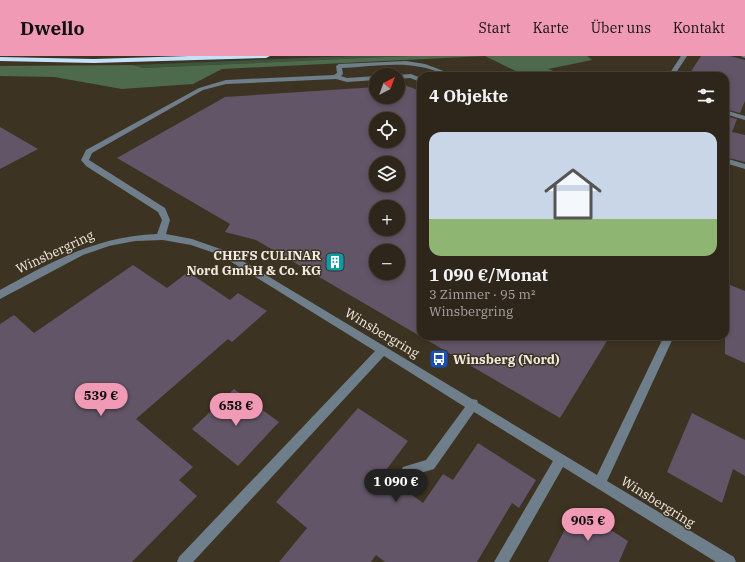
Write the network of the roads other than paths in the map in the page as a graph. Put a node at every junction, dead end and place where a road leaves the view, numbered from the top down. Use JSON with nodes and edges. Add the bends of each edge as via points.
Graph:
{"nodes":[{"id":1,"x":266,"y":56,"type":"edge"},
{"id":2,"x":684,"y":56,"type":"edge"},
{"id":3,"x":0,"y":59,"type":"edge"},
{"id":4,"x":442,"y":72,"type":"edge"},
{"id":5,"x":674,"y":72,"type":"edge"},
{"id":6,"x":405,"y":76,"type":"edge"},
{"id":7,"x":336,"y":77,"type":"junction"},
{"id":8,"x":369,"y":78,"type":"edge"},
{"id":9,"x":417,"y":78,"type":"edge"},
{"id":10,"x":729,"y":113,"type":"edge"},
{"id":11,"x":745,"y":118,"type":"edge"},
{"id":12,"x":729,"y":161,"type":"edge"},
{"id":13,"x":745,"y":167,"type":"edge"},
{"id":14,"x":161,"y":236,"type":"junction"},
{"id":15,"x":0,"y":295,"type":"edge"},
{"id":16,"x":667,"y":340,"type":"edge"},
{"id":17,"x":383,"y":350,"type":"junction"},
{"id":18,"x":473,"y":404,"type":"junction"},
{"id":19,"x":560,"y":458,"type":"junction"},
{"id":20,"x":407,"y":471,"type":"dead end"},
{"id":21,"x":600,"y":483,"type":"junction"},
{"id":22,"x":184,"y":562,"type":"edge"},
{"id":23,"x":501,"y":562,"type":"edge"},
{"id":24,"x":729,"y":562,"type":"edge"}],
"edges":[{"from":1,"to":3,"type":"highway","via":[[94,61]]},
{"from":2,"to":5,"type":"street"},
{"from":4,"to":7,"type":"street","via":[[422,65],[398,63],[339,66],[340,74]]},
{"from":6,"to":9,"type":"street"},
{"from":7,"to":8,"type":"street","via":[[347,80]]},
{"from":7,"to":14,"type":"street","via":[[210,85],[89,152],[85,160],[89,164],[162,210],[166,220]]},
{"from":10,"to":11,"type":"street"},
{"from":12,"to":13,"type":"street"},
{"from":14,"to":15,"type":"street","name":"Winsbergring","via":[[125,239],[98,246],[60,262]]},
{"from":14,"to":17,"type":"street","name":"Winsbergring","via":[[191,240],[223,252]]},
{"from":16,"to":21,"type":"street"},
{"from":17,"to":18,"type":"street","name":"Winsbergring"},
{"from":17,"to":22,"type":"street"},
{"from":18,"to":19,"type":"street","name":"Winsbergring"},
{"from":18,"to":20,"type":"street","via":[[430,465]]},
{"from":19,"to":21,"type":"street","name":"Winsbergring"},
{"from":19,"to":23,"type":"street"},
{"from":21,"to":24,"type":"street","name":"Winsbergring"}]}
